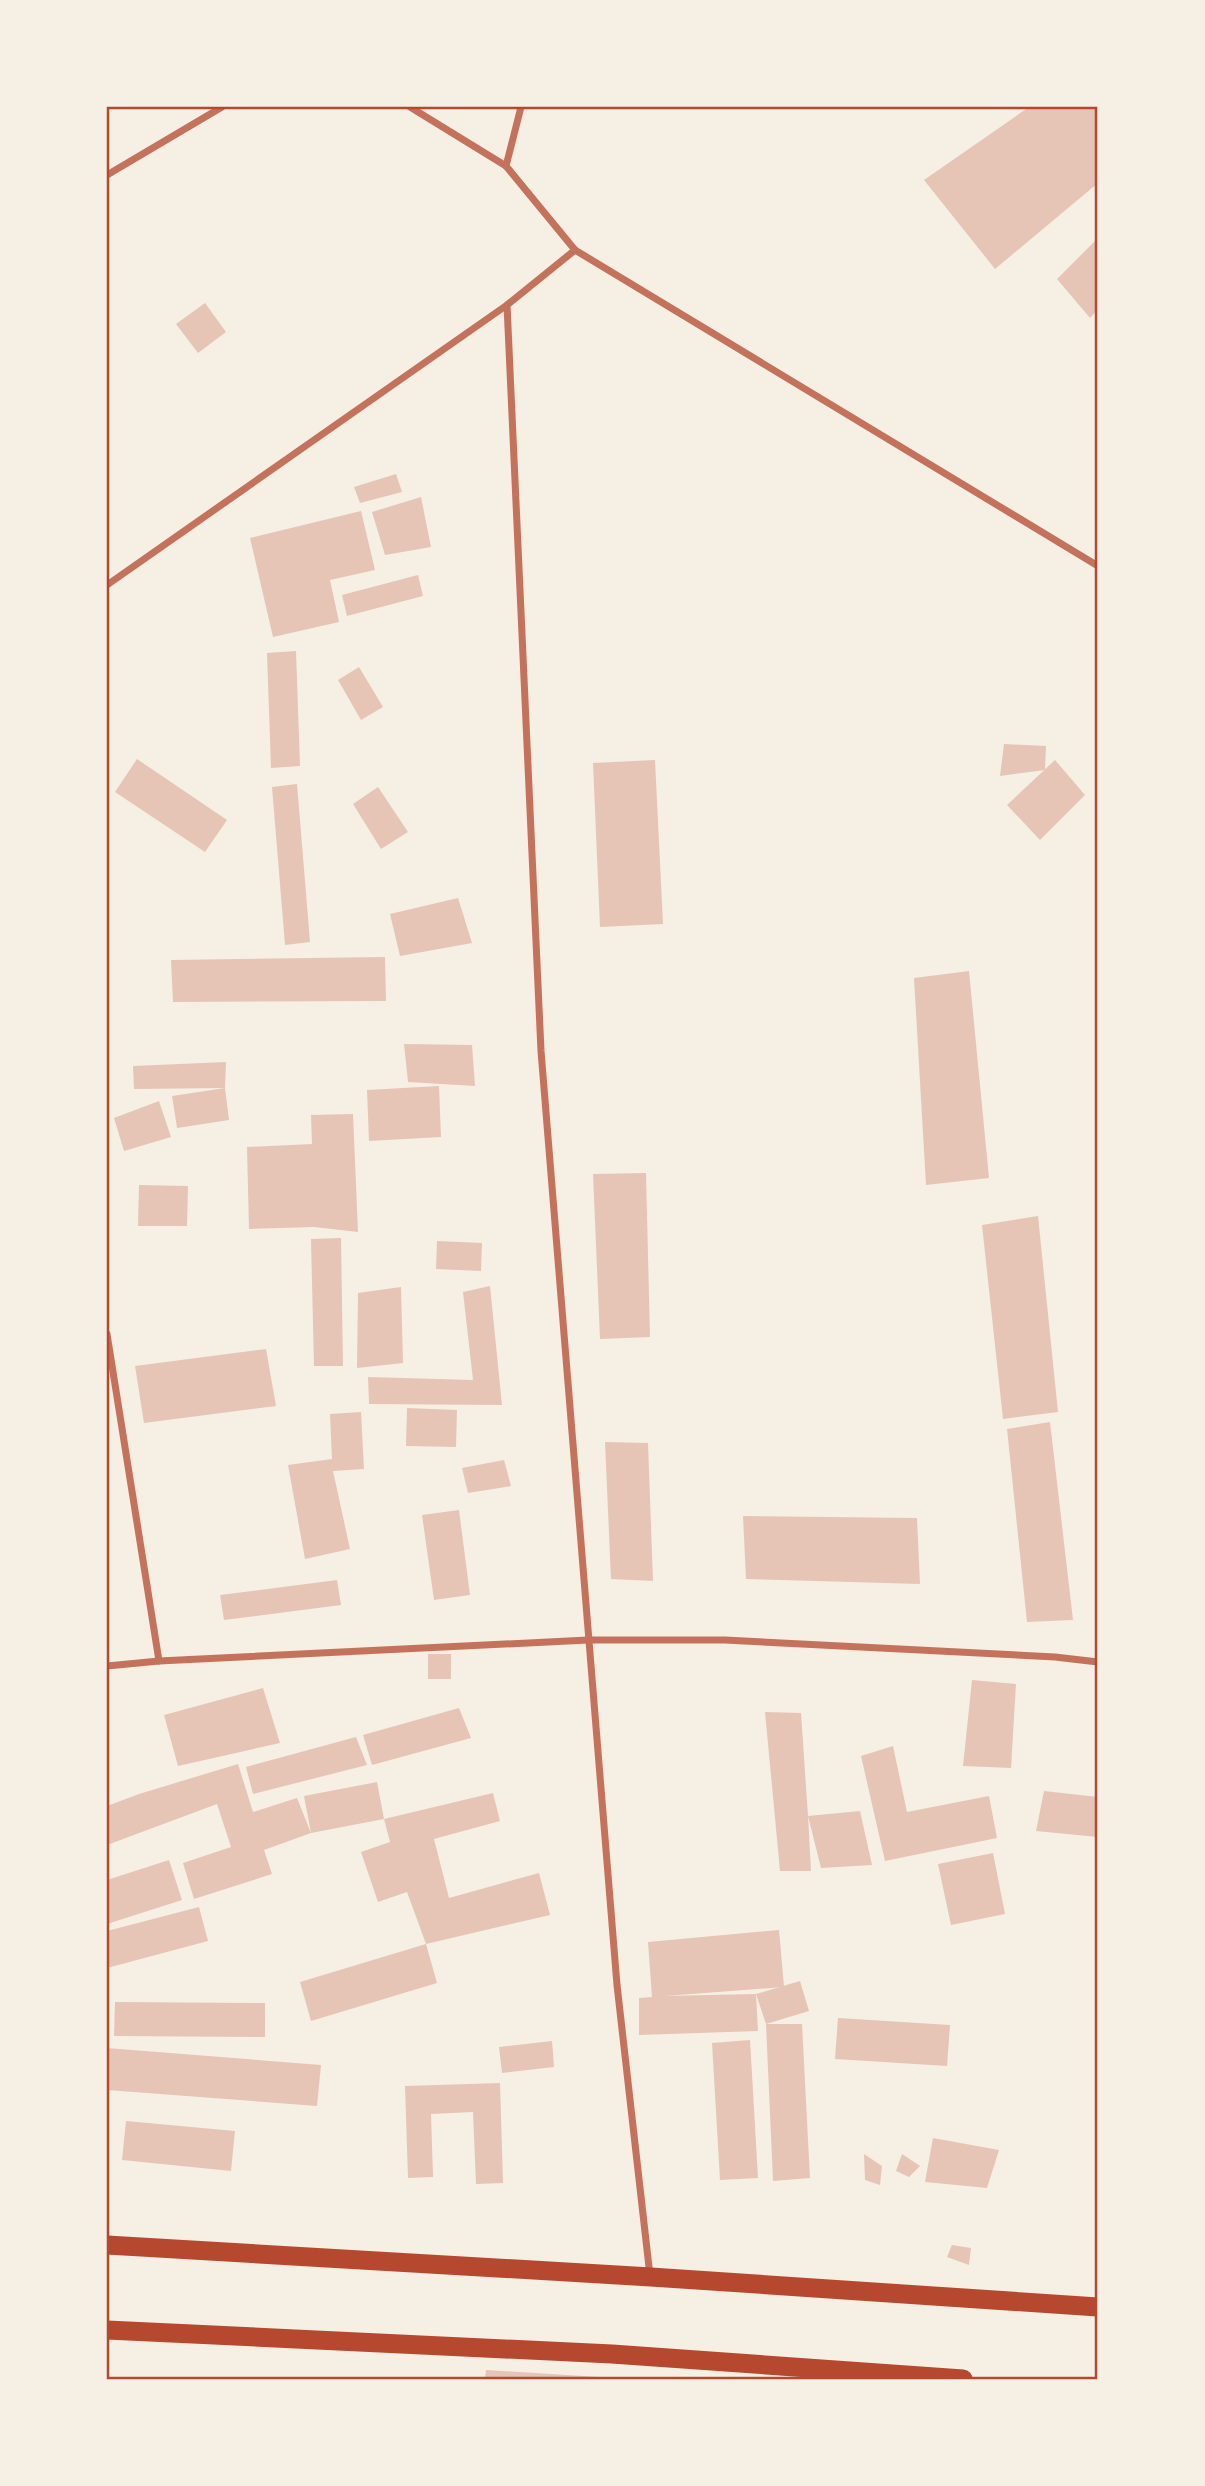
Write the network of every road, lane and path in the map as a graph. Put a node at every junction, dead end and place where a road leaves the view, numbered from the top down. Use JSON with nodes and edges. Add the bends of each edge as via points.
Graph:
{"nodes":[{"id":1,"x":222,"y":107,"type":"edge"},
{"id":2,"x":410,"y":107,"type":"edge"},
{"id":3,"x":521,"y":107,"type":"edge"},
{"id":4,"x":506,"y":166,"type":"junction"},
{"id":5,"x":107,"y":175,"type":"edge"},
{"id":6,"x":575,"y":250,"type":"junction"},
{"id":7,"x":507,"y":305,"type":"junction"},
{"id":8,"x":1098,"y":566,"type":"edge"},
{"id":9,"x":107,"y":585,"type":"edge"},
{"id":10,"x":107,"y":1334,"type":"edge"},
{"id":11,"x":588,"y":1640,"type":"junction"},
{"id":12,"x":159,"y":1661,"type":"junction"},
{"id":13,"x":1098,"y":1662,"type":"edge"},
{"id":14,"x":107,"y":1666,"type":"edge"},
{"id":15,"x":107,"y":2245,"type":"edge"},
{"id":16,"x":650,"y":2277,"type":"junction"},
{"id":17,"x":1098,"y":2307,"type":"edge"},
{"id":18,"x":107,"y":2330,"type":"edge"},
{"id":19,"x":963,"y":2379,"type":"edge"}],
"edges":[{"from":1,"to":5,"type":"street"},
{"from":2,"to":4,"type":"street"},
{"from":3,"to":4,"type":"street"},
{"from":4,"to":6,"type":"street"},
{"from":6,"to":7,"type":"street"},
{"from":6,"to":8,"type":"street"},
{"from":7,"to":9,"type":"street"},
{"from":7,"to":11,"type":"street","via":[[541,1051]]},
{"from":10,"to":12,"type":"street"},
{"from":11,"to":12,"type":"street"},
{"from":11,"to":13,"type":"street","via":[[725,1640]]},
{"from":11,"to":16,"type":"street","via":[[617,1985]]},
{"from":12,"to":14,"type":"street"},
{"from":15,"to":16,"type":"highway"},
{"from":16,"to":17,"type":"highway"},
{"from":18,"to":19,"type":"highway","via":[[612,2354]]}]}
